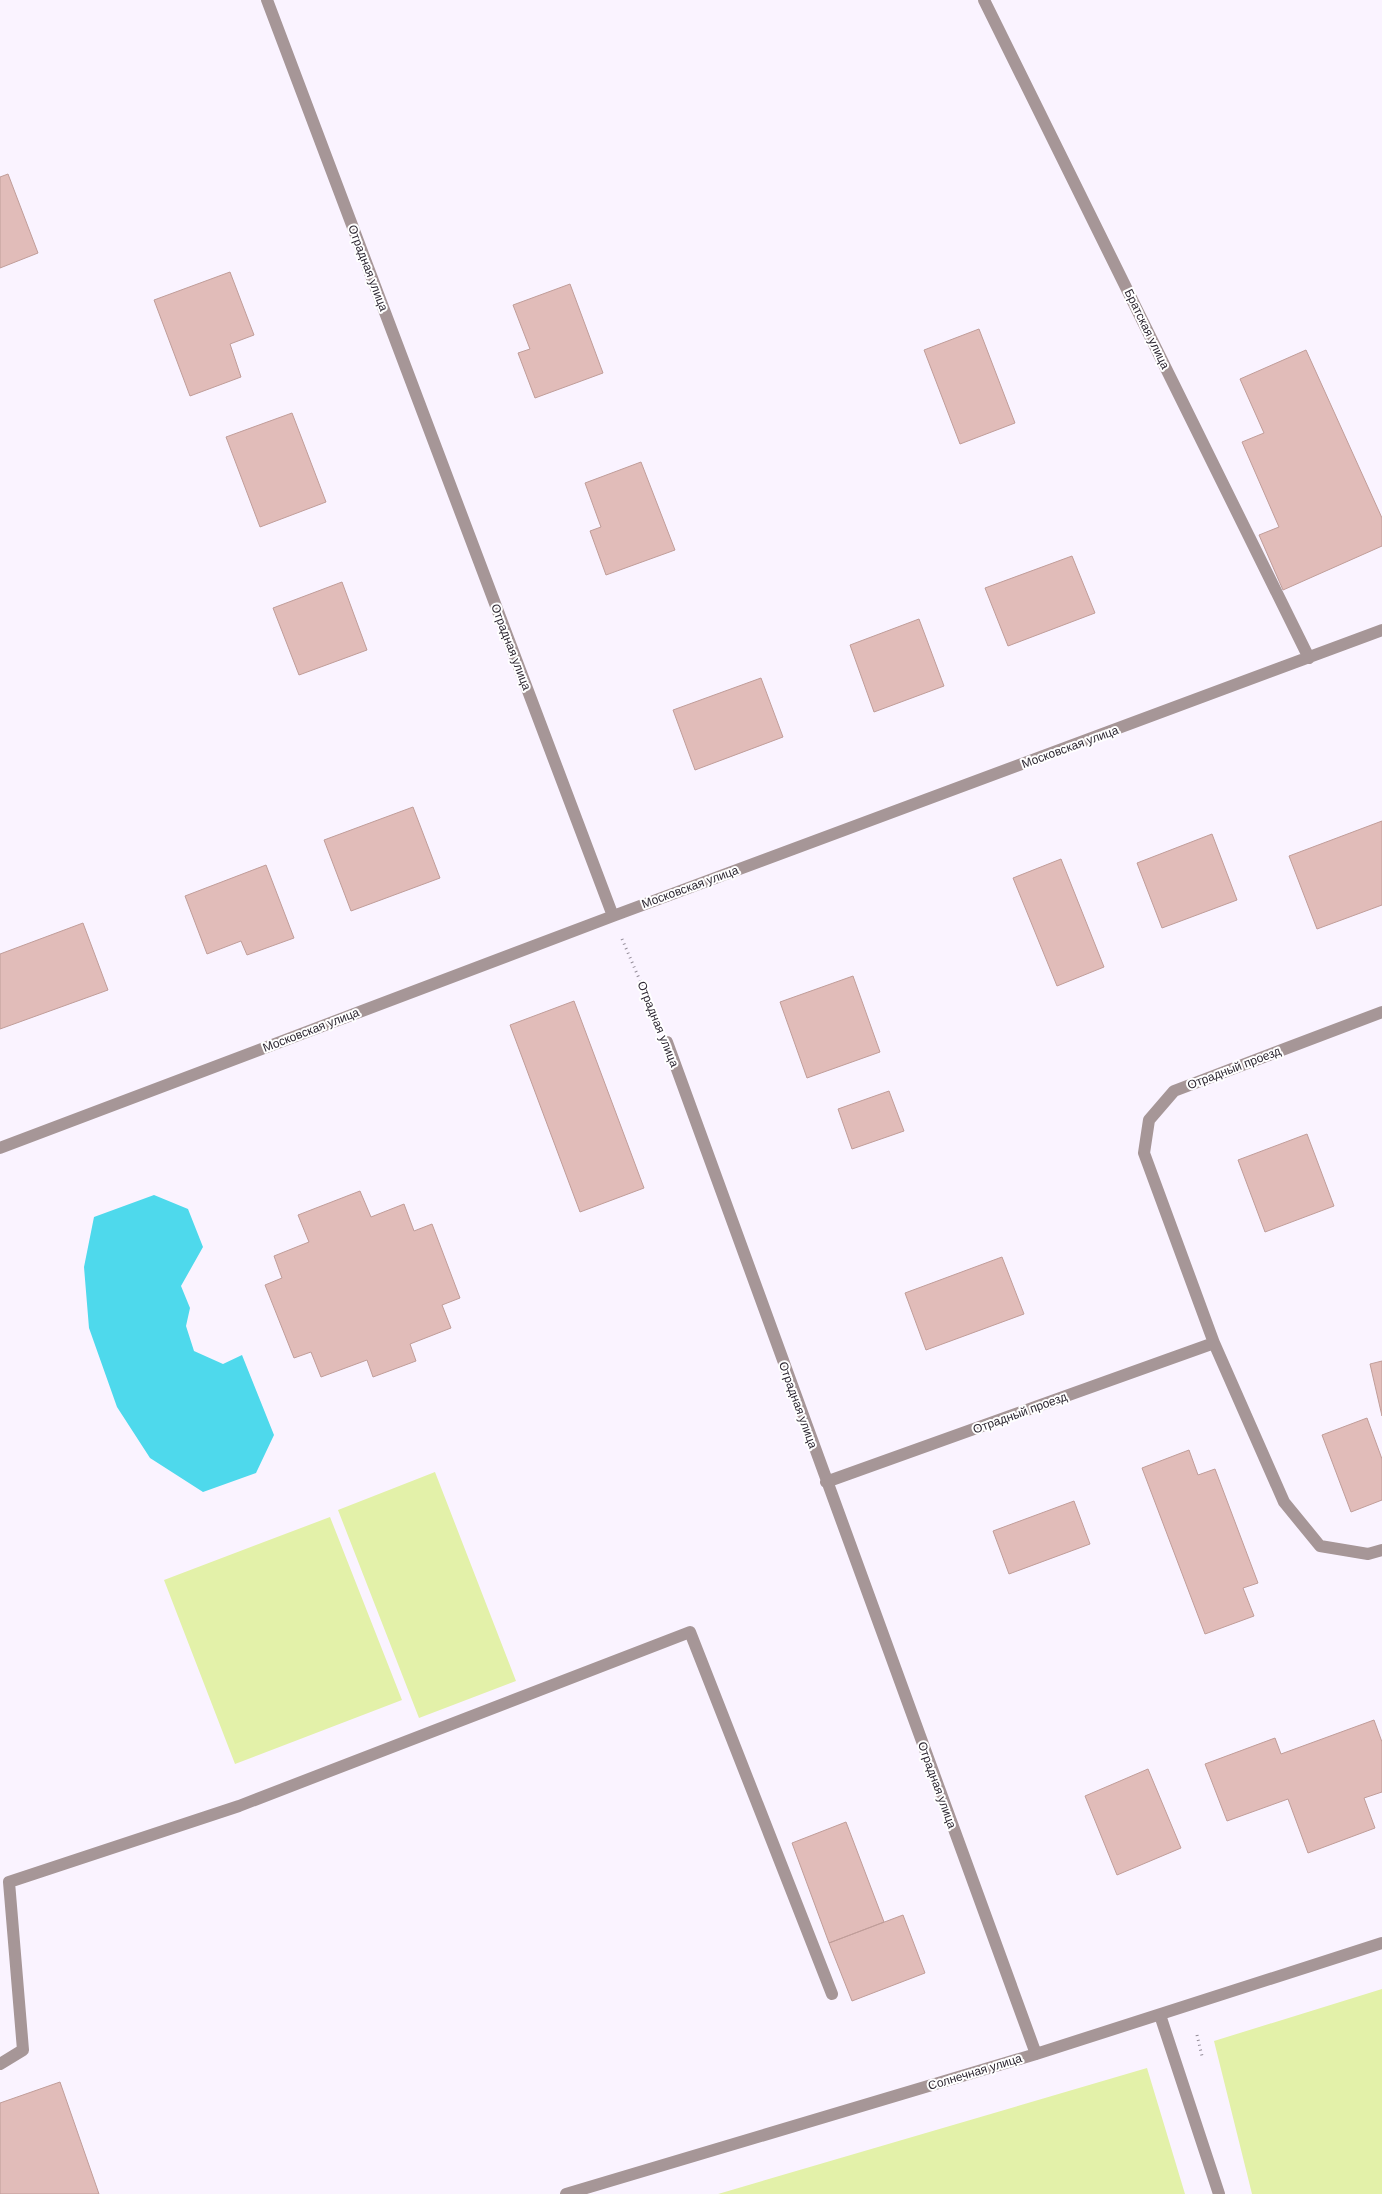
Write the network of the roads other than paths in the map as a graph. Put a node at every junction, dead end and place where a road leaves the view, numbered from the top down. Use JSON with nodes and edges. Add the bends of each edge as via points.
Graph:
{"nodes":[{"id":1,"x":267,"y":0,"type":"edge"},
{"id":2,"x":984,"y":0,"type":"edge"},
{"id":3,"x":1382,"y":630,"type":"edge"},
{"id":4,"x":1309,"y":658,"type":"junction"},
{"id":5,"x":613,"y":916,"type":"junction"},
{"id":6,"x":1382,"y":1012,"type":"edge"},
{"id":7,"x":667,"y":1042,"type":"road end"},
{"id":8,"x":0,"y":1148,"type":"edge"},
{"id":9,"x":1214,"y":1343,"type":"junction"},
{"id":10,"x":826,"y":1482,"type":"junction"},
{"id":11,"x":1382,"y":1550,"type":"edge"},
{"id":12,"x":1382,"y":1943,"type":"edge"},
{"id":13,"x":832,"y":1994,"type":"dead end"},
{"id":14,"x":1160,"y":2015,"type":"junction"},
{"id":15,"x":1036,"y":2054,"type":"junction"},
{"id":16,"x":0,"y":2064,"type":"edge"},
{"id":17,"x":567,"y":2194,"type":"edge"},
{"id":18,"x":1219,"y":2194,"type":"edge"}],
"edges":[{"from":1,"to":5,"type":"street","name":"Отрадная улица"},
{"from":2,"to":4,"type":"street","name":"Братская улица"},
{"from":3,"to":4,"type":"street","name":"Московская улица"},
{"from":4,"to":5,"type":"street","name":"Московская улица"},
{"from":5,"to":8,"type":"street","name":"Московская улица"},
{"from":6,"to":9,"type":"street","name":"Отрадный проезд","via":[[1174,1091],[1149,1120],[1144,1154]]},
{"from":7,"to":10,"type":"street","name":"Отрадная улица"},
{"from":9,"to":10,"type":"street","name":"Отрадный проезд"},
{"from":9,"to":11,"type":"street","name":"Отрадный проезд","via":[[1284,1502],[1320,1546],[1368,1554]]},
{"from":10,"to":15,"type":"street","name":"Отрадная улица"},
{"from":12,"to":14,"type":"street","name":"Солнечная улица"},
{"from":13,"to":16,"type":"street","via":[[690,1632],[239,1806],[9,1882],[23,2050]]},
{"from":14,"to":15,"type":"street","name":"Солнечная улица"},
{"from":14,"to":18,"type":"street"},
{"from":15,"to":17,"type":"street","name":"Солнечная улица"}]}
